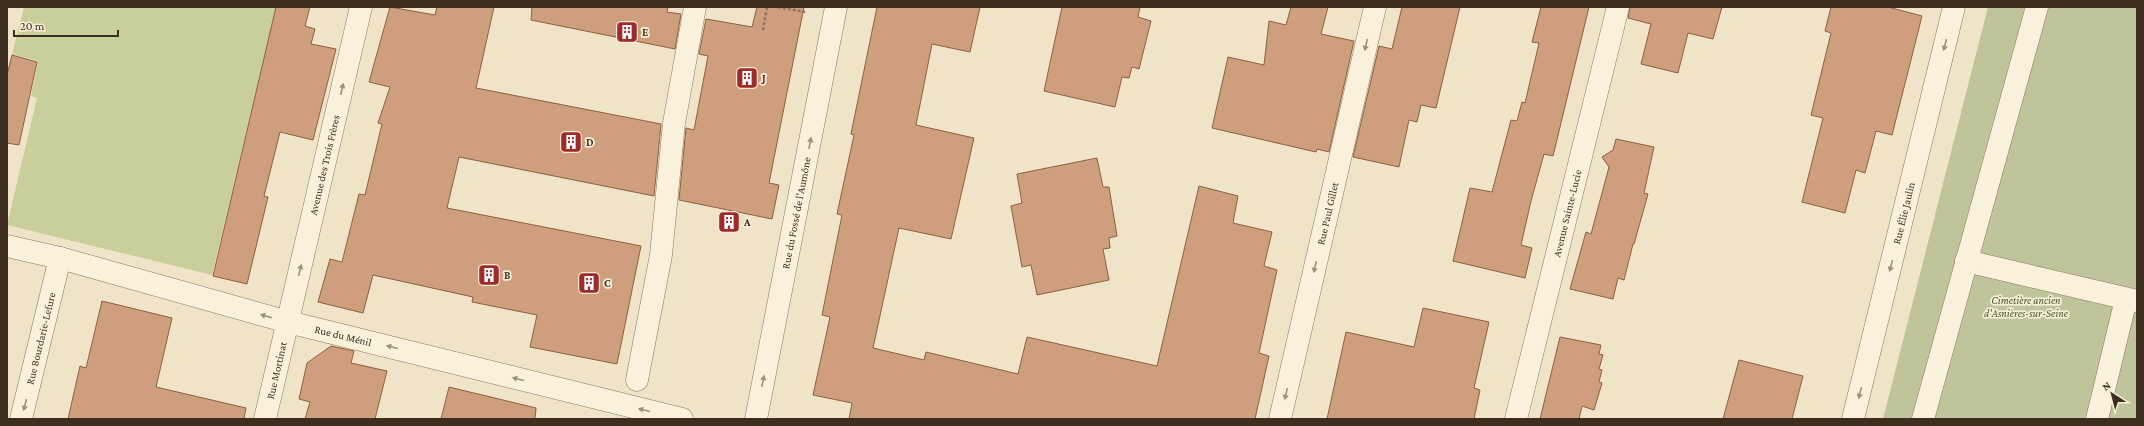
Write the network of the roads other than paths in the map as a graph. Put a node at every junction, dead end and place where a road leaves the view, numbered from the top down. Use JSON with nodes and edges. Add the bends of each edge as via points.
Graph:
{"nodes":[{"id":1,"x":361,"y":7,"type":"edge"},
{"id":2,"x":695,"y":7,"type":"edge"},
{"id":3,"x":836,"y":7,"type":"edge"},
{"id":4,"x":1375,"y":7,"type":"edge"},
{"id":5,"x":1618,"y":7,"type":"edge"},
{"id":6,"x":1954,"y":7,"type":"edge"},
{"id":7,"x":2037,"y":7,"type":"edge"},
{"id":8,"x":7,"y":246,"type":"edge"},
{"id":9,"x":60,"y":258,"type":"junction"},
{"id":10,"x":1966,"y":261,"type":"junction"},
{"id":11,"x":2131,"y":300,"type":"edge"},
{"id":12,"x":288,"y":322,"type":"junction"},
{"id":13,"x":636,"y":380,"type":"dead end"},
{"id":14,"x":609,"y":410,"type":"edge"},
{"id":15,"x":22,"y":419,"type":"edge"},
{"id":16,"x":265,"y":419,"type":"edge"},
{"id":17,"x":682,"y":419,"type":"edge"},
{"id":18,"x":756,"y":419,"type":"edge"},
{"id":19,"x":1280,"y":419,"type":"edge"},
{"id":20,"x":1516,"y":419,"type":"edge"},
{"id":21,"x":1853,"y":419,"type":"edge"},
{"id":22,"x":1923,"y":419,"type":"edge"},
{"id":23,"x":2097,"y":419,"type":"edge"}],
"edges":[{"from":12,"to":1,"type":"street","name":"Avenue des Trois Frères","one_way":true},
{"from":2,"to":13,"type":"street","via":[[674,123],[661,255]]},
{"from":18,"to":3,"type":"street","name":"Rue du Fossé de l'Aumône","one_way":true},
{"from":4,"to":19,"type":"street","name":"Rue Paul Gillet","one_way":true},
{"from":5,"to":20,"type":"street","name":"Avenue Sainte-Lucie"},
{"from":6,"to":21,"type":"street","name":"Rue Élie Jaulin","one_way":true},
{"from":7,"to":10,"type":"street"},
{"from":8,"to":9,"type":"street","name":"Rue du Ménil"},
{"from":12,"to":9,"type":"street","name":"Rue du Ménil","one_way":true},
{"from":9,"to":15,"type":"street","name":"Rue Bourdarie-Lefure","one_way":true},
{"from":10,"to":11,"type":"street"},
{"from":10,"to":22,"type":"street"},
{"from":11,"to":23,"type":"street"},
{"from":14,"to":12,"type":"street","name":"Rue du Ménil","one_way":true},
{"from":12,"to":16,"type":"street","name":"Rue Mortinat"},
{"from":17,"to":14,"type":"street","name":"Rue du Ménil","one_way":true}]}
